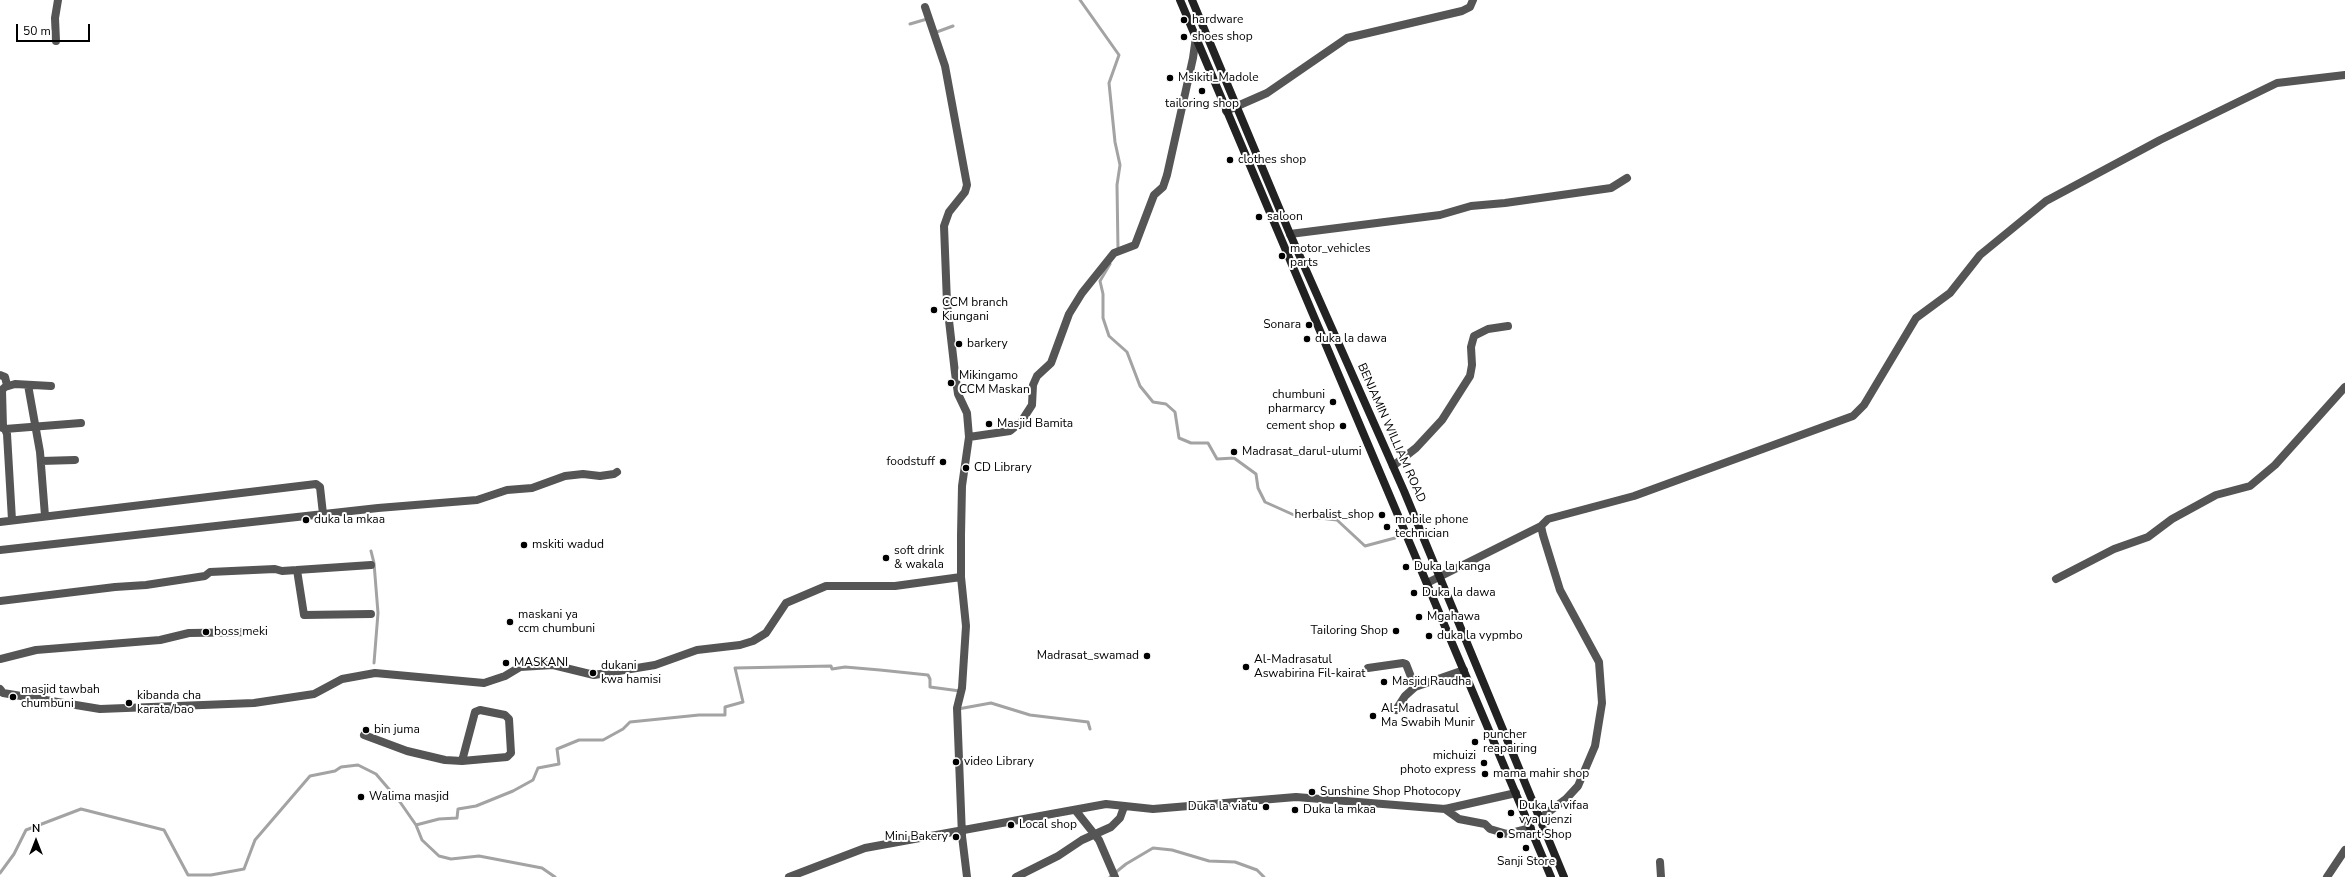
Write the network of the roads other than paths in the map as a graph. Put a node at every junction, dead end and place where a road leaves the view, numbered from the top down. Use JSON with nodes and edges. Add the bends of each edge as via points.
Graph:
{"nodes":[{"id":1,"x":58,"y":0,"type":"edge"},
{"id":2,"x":1180,"y":0,"type":"edge"},
{"id":3,"x":1192,"y":0,"type":"edge"},
{"id":4,"x":1473,"y":0,"type":"edge"},
{"id":5,"x":926,"y":7,"type":"dead end"},
{"id":6,"x":1196,"y":37,"type":"junction"},
{"id":7,"x":56,"y":41,"type":"dead end"},
{"id":8,"x":2345,"y":75,"type":"edge"},
{"id":9,"x":1237,"y":107,"type":"junction"},
{"id":10,"x":1226,"y":111,"type":"junction"},
{"id":11,"x":1627,"y":178,"type":"dead end"},
{"id":12,"x":1290,"y":234,"type":"junction"},
{"id":13,"x":1508,"y":326,"type":"dead end"},
{"id":14,"x":0,"y":375,"type":"edge"},
{"id":15,"x":7,"y":385,"type":"junction"},
{"id":16,"x":28,"y":385,"type":"junction"},
{"id":17,"x":51,"y":386,"type":"dead end"},
{"id":18,"x":2345,"y":387,"type":"edge"},
{"id":19,"x":81,"y":423,"type":"dead end"},
{"id":20,"x":36,"y":427,"type":"junction"},
{"id":21,"x":3,"y":428,"type":"edge"},
{"id":22,"x":969,"y":437,"type":"junction"},
{"id":23,"x":75,"y":460,"type":"dead end"},
{"id":24,"x":41,"y":461,"type":"junction"},
{"id":25,"x":1393,"y":466,"type":"junction"},
{"id":26,"x":617,"y":472,"type":"dead end"},
{"id":27,"x":323,"y":514,"type":"junction"},
{"id":28,"x":45,"y":516,"type":"junction"},
{"id":29,"x":12,"y":520,"type":"junction"},
{"id":30,"x":0,"y":522,"type":"edge"},
{"id":31,"x":1541,"y":526,"type":"junction"},
{"id":32,"x":0,"y":550,"type":"edge"},
{"id":33,"x":371,"y":565,"type":"dead end"},
{"id":34,"x":297,"y":570,"type":"junction"},
{"id":35,"x":961,"y":577,"type":"junction"},
{"id":36,"x":1440,"y":577,"type":"junction"},
{"id":37,"x":2056,"y":579,"type":"dead end"},
{"id":38,"x":1427,"y":583,"type":"junction"},
{"id":39,"x":0,"y":601,"type":"edge"},
{"id":40,"x":371,"y":614,"type":"dead end"},
{"id":41,"x":260,"y":632,"type":"dead end"},
{"id":42,"x":0,"y":659,"type":"edge"},
{"id":43,"x":1368,"y":668,"type":"dead end"},
{"id":44,"x":1464,"y":670,"type":"junction"},
{"id":45,"x":1415,"y":687,"type":"junction"},
{"id":46,"x":0,"y":689,"type":"edge"},
{"id":47,"x":1396,"y":710,"type":"dead end"},
{"id":48,"x":364,"y":735,"type":"dead end"},
{"id":49,"x":462,"y":761,"type":"junction"},
{"id":50,"x":1516,"y":793,"type":"junction"},
{"id":51,"x":1124,"y":806,"type":"junction"},
{"id":52,"x":1445,"y":809,"type":"junction"},
{"id":53,"x":1076,"y":811,"type":"junction"},
{"id":54,"x":1539,"y":818,"type":"junction"},
{"id":55,"x":1530,"y":828,"type":"junction"},
{"id":56,"x":961,"y":830,"type":"junction"},
{"id":57,"x":1094,"y":834,"type":"junction"},
{"id":58,"x":2345,"y":850,"type":"edge"},
{"id":59,"x":1660,"y":862,"type":"dead end"},
{"id":60,"x":789,"y":877,"type":"edge"},
{"id":61,"x":967,"y":877,"type":"edge"},
{"id":62,"x":1016,"y":877,"type":"edge"},
{"id":63,"x":1115,"y":877,"type":"edge"},
{"id":64,"x":1551,"y":877,"type":"edge"},
{"id":65,"x":1564,"y":877,"type":"edge"},
{"id":66,"x":1661,"y":877,"type":"edge"},
{"id":67,"x":2327,"y":877,"type":"edge"}],
"edges":[{"from":1,"to":7,"type":"street","via":[[55,18]]},
{"from":2,"to":6,"type":"main road","name":"BENJAMIN WILLIAM ROAD"},
{"from":3,"to":9,"type":"main road","name":"BENJAMIN WILLIAM ROAD"},
{"from":4,"to":9,"type":"street","via":[[1470,7],[1462,11],[1347,38],[1267,93]]},
{"from":5,"to":22,"type":"street","via":[[945,66],[967,185],[965,192],[949,212],[944,226],[947,304],[955,374],[958,394],[967,413]]},
{"from":6,"to":10,"type":"main road","name":"BENJAMIN WILLIAM ROAD"},
{"from":6,"to":22,"type":"street","via":[[1163,187],[1154,195],[1135,245],[1117,252],[1082,293],[1070,314],[1051,363],[1037,376],[1033,385],[1032,405],[1021,422],[1010,431]]},
{"from":8,"to":31,"type":"street","via":[[2277,84],[2160,140],[2046,201],[1980,256],[1950,293],[1916,318],[1864,405],[1853,416],[1634,496],[1548,520]]},
{"from":9,"to":10,"type":"street"},
{"from":9,"to":12,"type":"main road","name":"BENJAMIN WILLIAM ROAD"},
{"from":10,"to":38,"type":"main road","name":"BENJAMIN WILLIAM ROAD"},
{"from":11,"to":12,"type":"street","via":[[1611,188],[1471,206],[1440,215]]},
{"from":12,"to":25,"type":"main road","name":"BENJAMIN WILLIAM ROAD"},
{"from":13,"to":25,"type":"street","via":[[1488,329],[1474,336],[1470,376],[1442,420],[1416,448]]},
{"from":14,"to":15,"type":"street","via":[[5,377]]},
{"from":15,"to":16,"type":"street"},
{"from":15,"to":21,"type":"street","via":[[2,390]]},
{"from":16,"to":17,"type":"street"},
{"from":16,"to":20,"type":"street"},
{"from":18,"to":37,"type":"street","via":[[2275,465],[2250,486],[2216,495],[2172,519],[2148,537],[2114,549]]},
{"from":19,"to":20,"type":"street"},
{"from":20,"to":21,"type":"street"},
{"from":20,"to":24,"type":"street"},
{"from":21,"to":29,"type":"street","via":[[10,451],[8,467]]},
{"from":22,"to":35,"type":"street","via":[[962,486]]},
{"from":23,"to":24,"type":"street"},
{"from":24,"to":28,"type":"street"},
{"from":25,"to":36,"type":"main road","name":"BENJAMIN WILLIAM ROAD"},
{"from":26,"to":27,"type":"street","via":[[600,476],[565,476],[532,488],[507,490],[477,500]]},
{"from":27,"to":28,"type":"street","via":[[320,487],[316,484]]},
{"from":27,"to":32,"type":"street"},
{"from":28,"to":29,"type":"street"},
{"from":29,"to":30,"type":"street"},
{"from":31,"to":36,"type":"street"},
{"from":31,"to":54,"type":"street","via":[[1560,590],[1599,662],[1602,704],[1595,746],[1578,786],[1566,799]]},
{"from":33,"to":34,"type":"street"},
{"from":34,"to":39,"type":"street","via":[[210,572],[205,576],[146,585]]},
{"from":34,"to":40,"type":"street","via":[[304,614]]},
{"from":35,"to":46,"type":"street","via":[[895,586],[826,586],[786,603],[766,633],[753,641],[697,650],[655,665],[594,675],[554,665],[520,667],[505,676],[484,683],[375,673],[342,679],[314,694],[254,704],[100,709],[3,693]]},
{"from":35,"to":56,"type":"street","via":[[966,626],[962,688],[957,708]]},
{"from":36,"to":38,"type":"street"},
{"from":36,"to":54,"type":"main road","name":"BENJAMIN WILLIAM ROAD"},
{"from":38,"to":44,"type":"main road","name":"BENJAMIN WILLIAM ROAD"},
{"from":41,"to":42,"type":"street","via":[[189,633],[160,640],[36,650]]},
{"from":43,"to":45,"type":"street","via":[[1403,662]]},
{"from":44,"to":45,"type":"street"},
{"from":44,"to":50,"type":"main road","name":"BENJAMIN WILLIAM ROAD"},
{"from":45,"to":47,"type":"street"},
{"from":48,"to":49,"type":"street","via":[[406,751],[445,760]]},
{"from":49,"to":49,"type":"street","via":[[509,756],[509,719],[505,715],[480,710],[475,712]]},
{"from":50,"to":52,"type":"street"},
{"from":50,"to":55,"type":"main road","name":"BENJAMIN WILLIAM ROAD"},
{"from":51,"to":52,"type":"street","via":[[1153,809],[1296,797]]},
{"from":51,"to":53,"type":"street","via":[[1106,804]]},
{"from":51,"to":57,"type":"street","via":[[1120,818],[1111,827]]},
{"from":52,"to":55,"type":"street","via":[[1459,819],[1485,824],[1490,829],[1507,834]]},
{"from":53,"to":56,"type":"street"},
{"from":53,"to":57,"type":"street"},
{"from":54,"to":65,"type":"main road","name":"BENJAMIN WILLIAM ROAD"},
{"from":55,"to":64,"type":"main road","name":"BENJAMIN WILLIAM ROAD"},
{"from":56,"to":60,"type":"street","via":[[865,848]]},
{"from":56,"to":61,"type":"street"},
{"from":57,"to":62,"type":"street"},
{"from":57,"to":63,"type":"street"},
{"from":58,"to":67,"type":"street"},
{"from":59,"to":66,"type":"street"}]}
